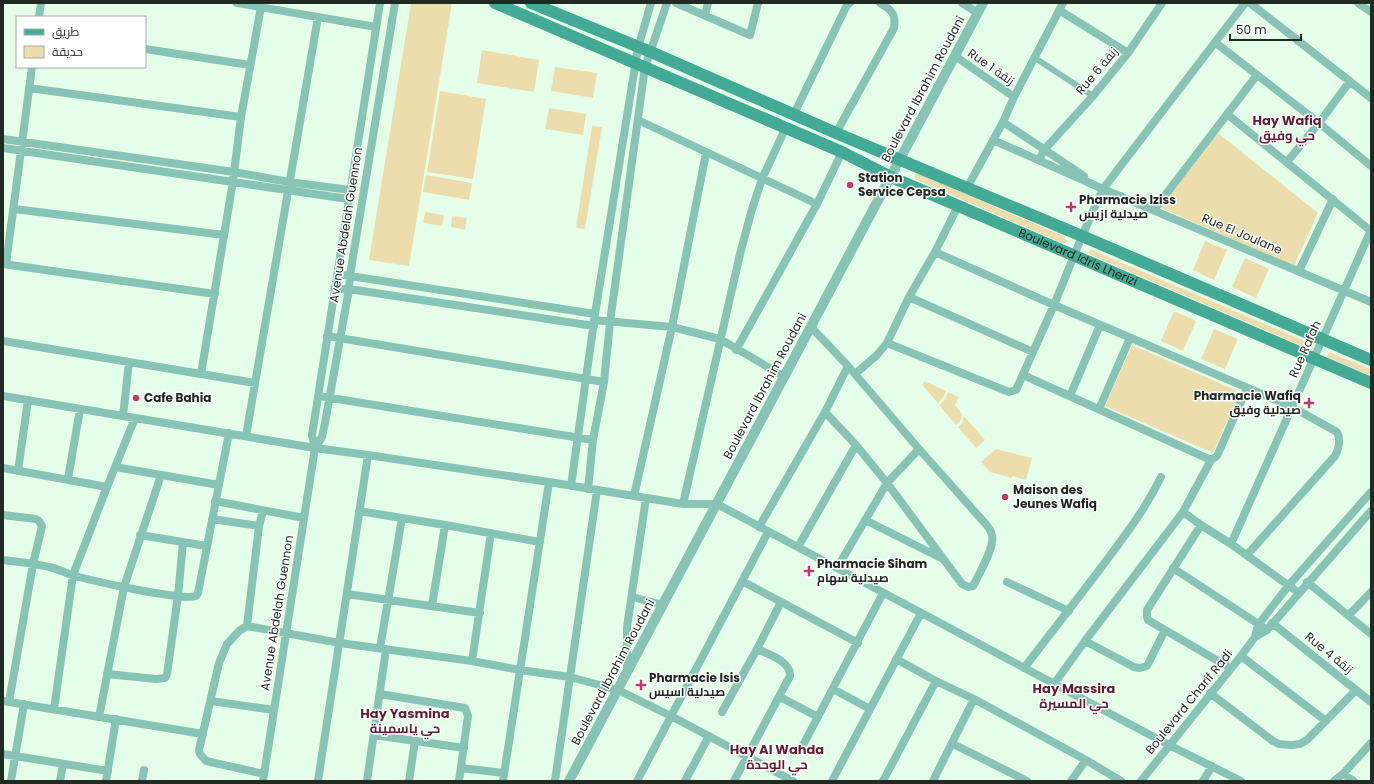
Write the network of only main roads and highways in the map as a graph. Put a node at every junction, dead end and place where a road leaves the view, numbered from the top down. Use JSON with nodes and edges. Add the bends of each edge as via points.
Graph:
{"nodes":[{"id":1,"x":495,"y":3,"type":"edge"},
{"id":2,"x":531,"y":3,"type":"edge"},
{"id":3,"x":1371,"y":360,"type":"edge"},
{"id":4,"x":1371,"y":383,"type":"edge"}],
"edges":[{"from":1,"to":4,"type":"main road","name":"Boulevard Idris Lherizi","via":[[842,152],[891,177]]},
{"from":2,"to":3,"type":"main road","name":"Boulevard Idris Lherizi"}]}
